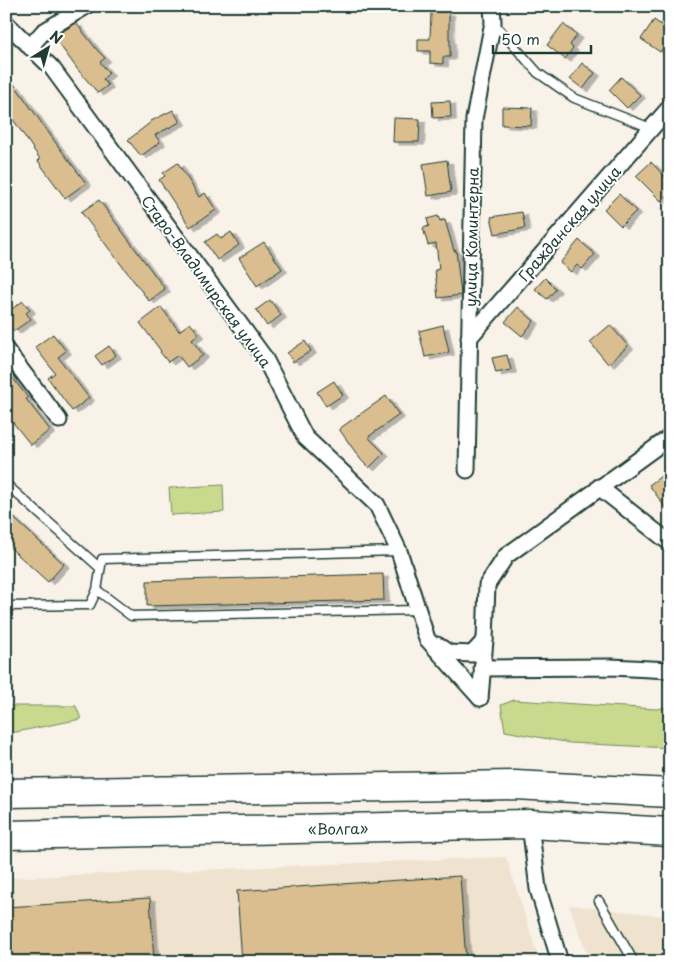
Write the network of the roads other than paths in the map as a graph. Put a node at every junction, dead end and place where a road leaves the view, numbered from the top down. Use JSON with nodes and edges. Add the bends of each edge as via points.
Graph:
{"nodes":[{"id":1,"x":86,"y":6,"type":"edge"},
{"id":2,"x":492,"y":6,"type":"edge"},
{"id":3,"x":493,"y":22,"type":"junction"},
{"id":4,"x":6,"y":23,"type":"edge"},
{"id":5,"x":30,"y":47,"type":"junction"},
{"id":6,"x":670,"y":107,"type":"edge"},
{"id":7,"x":651,"y":128,"type":"junction"},
{"id":8,"x":469,"y":338,"type":"junction"},
{"id":9,"x":6,"y":350,"type":"edge"},
{"id":10,"x":59,"y":420,"type":"dead end"},
{"id":11,"x":670,"y":437,"type":"edge"},
{"id":12,"x":467,"y":470,"type":"dead end"},
{"id":13,"x":6,"y":484,"type":"edge"},
{"id":14,"x":599,"y":487,"type":"junction"},
{"id":15,"x":670,"y":543,"type":"edge"},
{"id":16,"x":399,"y":551,"type":"junction"},
{"id":17,"x":100,"y":568,"type":"junction"},
{"id":18,"x":97,"y":590,"type":"junction"},
{"id":19,"x":6,"y":606,"type":"edge"},
{"id":20,"x":418,"y":610,"type":"junction"},
{"id":21,"x":427,"y":639,"type":"junction"},
{"id":22,"x":485,"y":640,"type":"junction"},
{"id":23,"x":482,"y":668,"type":"junction"},
{"id":24,"x":670,"y":670,"type":"edge"},
{"id":25,"x":6,"y":793,"type":"edge"},
{"id":26,"x":670,"y":793,"type":"edge"},
{"id":27,"x":530,"y":824,"type":"junction"},
{"id":28,"x":670,"y":832,"type":"edge"},
{"id":29,"x":6,"y":835,"type":"edge"},
{"id":30,"x":599,"y":901,"type":"dead end"},
{"id":31,"x":560,"y":962,"type":"edge"},
{"id":32,"x":634,"y":962,"type":"edge"}],
"edges":[{"from":1,"to":5,"type":"street","via":[[43,32]]},
{"from":2,"to":3,"type":"street","name":"улица Коминтерна"},
{"from":3,"to":7,"type":"lane","via":[[538,73],[574,98]]},
{"from":3,"to":8,"type":"street","name":"улица Коминтерна","via":[[474,119]]},
{"from":4,"to":5,"type":"street","name":"Старо-Владимирская улица"},
{"from":5,"to":16,"type":"street","name":"Старо-Владимирская улица","via":[[52,68],[264,357],[305,437],[378,505]]},
{"from":6,"to":7,"type":"street","name":"Гражданская улица"},
{"from":7,"to":8,"type":"street","name":"Гражданская улица"},
{"from":8,"to":12,"type":"street","name":"улица Коминтерна"},
{"from":9,"to":10,"type":"street"},
{"from":11,"to":14,"type":"street"},
{"from":13,"to":17,"type":"lane"},
{"from":14,"to":15,"type":"street"},
{"from":14,"to":22,"type":"street","via":[[506,556],[487,586]]},
{"from":16,"to":17,"type":"lane","via":[[102,559]]},
{"from":16,"to":20,"type":"street","name":"Старо-Владимирская улица"},
{"from":17,"to":18,"type":"lane"},
{"from":18,"to":19,"type":"lane","via":[[90,605]]},
{"from":18,"to":20,"type":"lane","via":[[131,616]]},
{"from":20,"to":21,"type":"street","name":"Старо-Владимирская улица"},
{"from":21,"to":22,"type":"street","via":[[449,653],[472,654]]},
{"from":21,"to":23,"type":"street","name":"Старо-Владимирская улица","via":[[480,698]]},
{"from":22,"to":23,"type":"street"},
{"from":23,"to":24,"type":"street"},
{"from":25,"to":26,"type":"highway","via":[[515,785]]},
{"from":27,"to":28,"type":"highway","name":"«Волга»"},
{"from":27,"to":29,"type":"highway","name":"«Волга»"},
{"from":27,"to":31,"type":"street","via":[[538,889]]},
{"from":30,"to":32,"type":"lane"}]}
